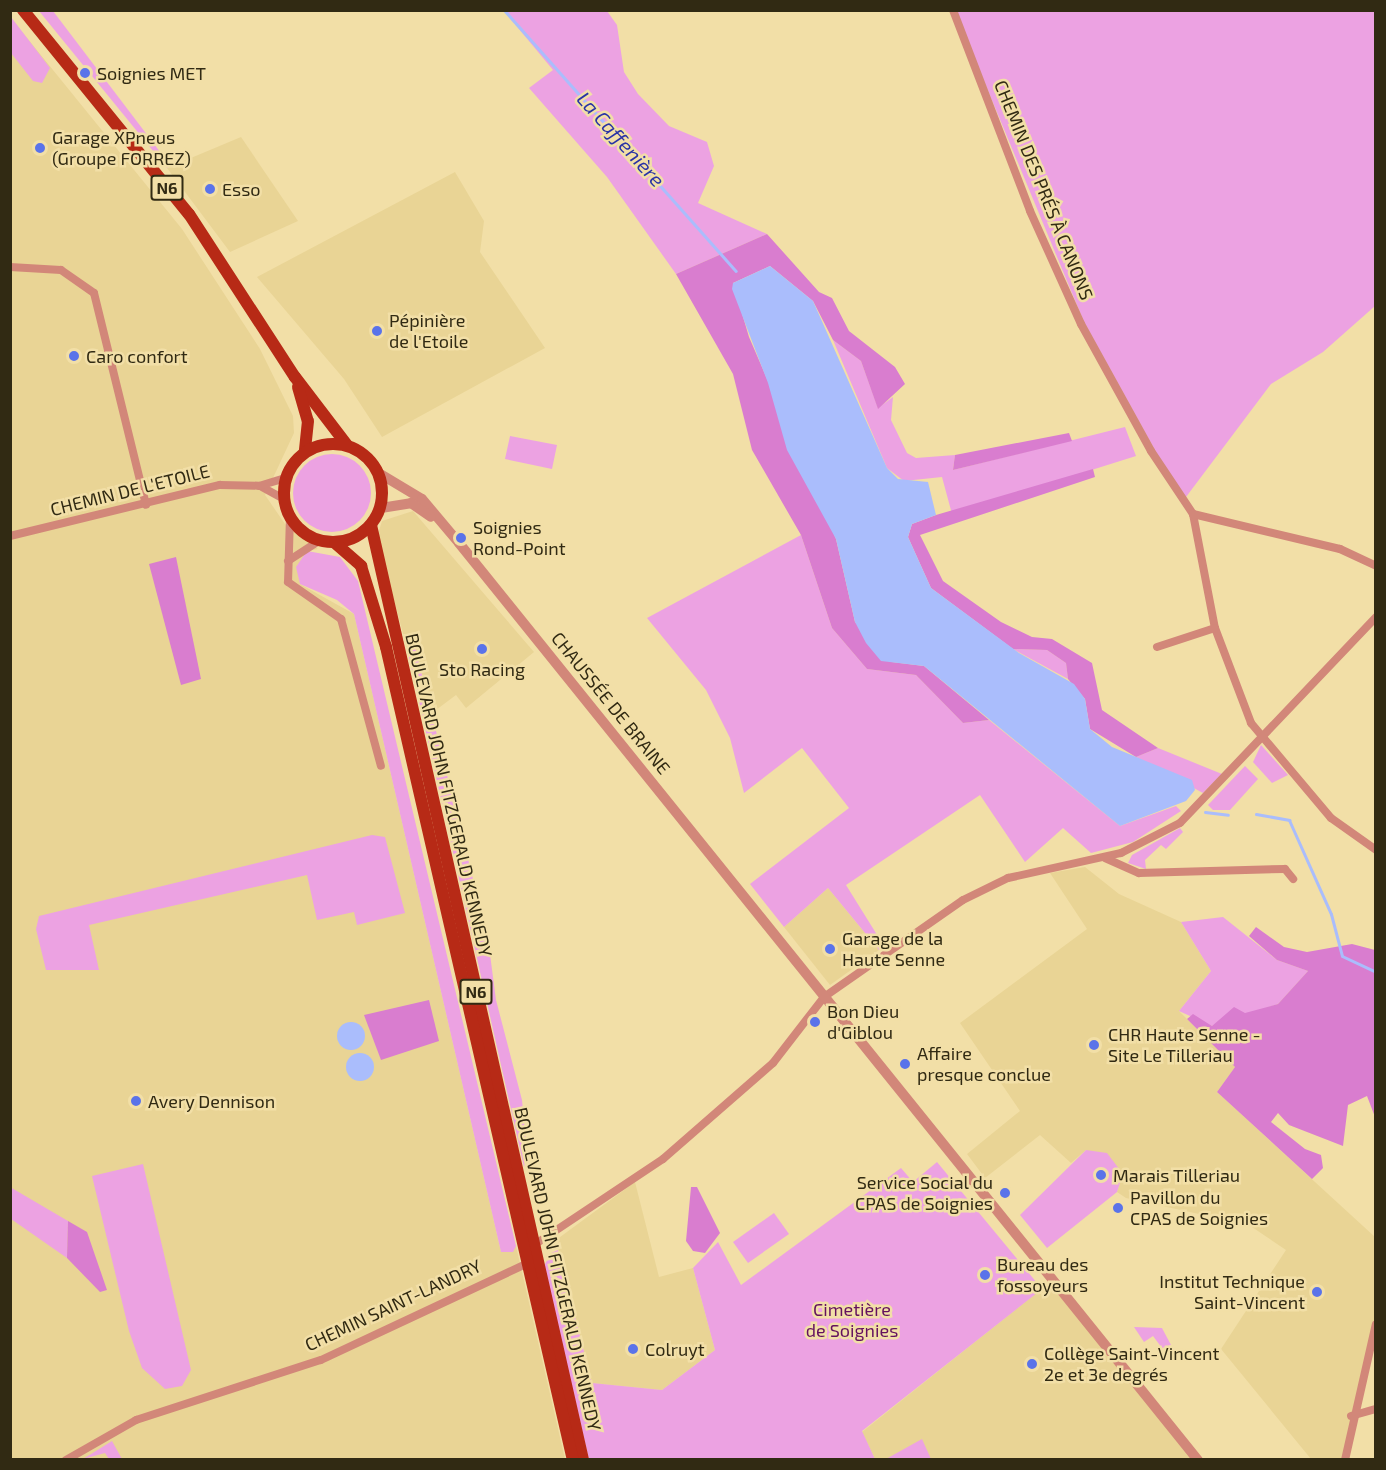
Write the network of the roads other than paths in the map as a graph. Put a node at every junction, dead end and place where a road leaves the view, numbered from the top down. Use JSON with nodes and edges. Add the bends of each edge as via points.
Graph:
{"nodes":[{"id":1,"x":22,"y":10,"type":"edge"},
{"id":2,"x":954,"y":10,"type":"edge"},
{"id":3,"x":10,"y":267,"type":"edge"},
{"id":4,"x":295,"y":377,"type":"junction"},
{"id":5,"x":347,"y":445,"type":"junction"},
{"id":6,"x":305,"y":452,"type":"junction"},
{"id":7,"x":377,"y":471,"type":"junction"},
{"id":8,"x":286,"y":478,"type":"junction"},
{"id":9,"x":259,"y":486,"type":"junction"},
{"id":10,"x":284,"y":499,"type":"junction"},
{"id":11,"x":146,"y":505,"type":"junction"},
{"id":12,"x":381,"y":508,"type":"junction"},
{"id":13,"x":1193,"y":514,"type":"junction"},
{"id":14,"x":290,"y":516,"type":"junction"},
{"id":15,"x":371,"y":525,"type":"junction"},
{"id":16,"x":10,"y":536,"type":"edge"},
{"id":17,"x":319,"y":541,"type":"junction"},
{"id":18,"x":335,"y":543,"type":"junction"},
{"id":19,"x":288,"y":561,"type":"junction"},
{"id":20,"x":1376,"y":566,"type":"edge"},
{"id":21,"x":1376,"y":617,"type":"edge"},
{"id":22,"x":1215,"y":628,"type":"junction"},
{"id":23,"x":1156,"y":647,"type":"dead end"},
{"id":24,"x":1260,"y":740,"type":"junction"},
{"id":25,"x":381,"y":766,"type":"dead end"},
{"id":26,"x":1376,"y":850,"type":"edge"},
{"id":27,"x":1105,"y":858,"type":"junction"},
{"id":28,"x":1293,"y":879,"type":"dead end"},
{"id":29,"x":804,"y":971,"type":"junction"},
{"id":30,"x":824,"y":997,"type":"junction"},
{"id":31,"x":534,"y":1245,"type":"junction"},
{"id":32,"x":528,"y":1263,"type":"junction"},
{"id":33,"x":1376,"y":1324,"type":"edge"},
{"id":34,"x":1376,"y":1409,"type":"edge"},
{"id":35,"x":1351,"y":1416,"type":"junction"},
{"id":36,"x":66,"y":1460,"type":"edge"},
{"id":37,"x":573,"y":1460,"type":"edge"},
{"id":38,"x":583,"y":1460,"type":"edge"},
{"id":39,"x":1198,"y":1460,"type":"edge"},
{"id":40,"x":1345,"y":1460,"type":"edge"}],
"edges":[{"from":1,"to":4,"type":"main road","number":"N6","via":[[189,214]]},
{"from":2,"to":13,"type":"street","name":"CHEMIN DES PRÉS À CANONS","via":[[1030,211],[1081,324],[1151,451]]},
{"from":3,"to":11,"type":"street","via":[[61,270],[94,293]]},
{"from":4,"to":5,"type":"main road","number":"N6"},
{"from":4,"to":6,"type":"main road","number":"N6","via":[[308,421]]},
{"from":5,"to":6,"type":"main road","via":[[330,444]]},
{"from":5,"to":7,"type":"main road","number":"N6","via":[[367,456]]},
{"from":6,"to":8,"type":"main road"},
{"from":7,"to":12,"type":"main road"},
{"from":7,"to":29,"type":"street","name":"CHAUSSÉE DE BRAINE","via":[[422,499]]},
{"from":8,"to":9,"type":"street","name":"CHEMIN DE L'ETOILE"},
{"from":8,"to":10,"type":"main road"},
{"from":9,"to":10,"type":"street","name":"CHEMIN DE L'ETOILE"},
{"from":9,"to":11,"type":"street","name":"CHEMIN DE L'ETOILE","via":[[220,485]]},
{"from":10,"to":14,"type":"main road"},
{"from":11,"to":16,"type":"street","name":"CHEMIN DE L'ETOILE"},
{"from":12,"to":15,"type":"main road"},
{"from":12,"to":29,"type":"street","name":"CHAUSSÉE DE BRAINE","via":[[411,503],[430,517]]},
{"from":13,"to":20,"type":"street","via":[[1340,549]]},
{"from":13,"to":22,"type":"street","name":"CHEMIN DES PRÉS À CANONS"},
{"from":14,"to":17,"type":"main road"},
{"from":14,"to":19,"type":"street"},
{"from":15,"to":18,"type":"main road"},
{"from":15,"to":31,"type":"main road","name":"BOULEVARD JOHN FITZGERALD KENNEDY","number":"N6"},
{"from":17,"to":18,"type":"main road"},
{"from":17,"to":19,"type":"street"},
{"from":18,"to":32,"type":"main road","name":"BOULEVARD JOHN FITZGERALD KENNEDY","number":"N6","via":[[361,566],[376,609]]},
{"from":19,"to":25,"type":"street","via":[[291,588],[335,612],[347,631]]},
{"from":21,"to":24,"type":"street"},
{"from":22,"to":23,"type":"street"},
{"from":22,"to":24,"type":"street","name":"CHEMIN DES PRÉS À CANONS"},
{"from":24,"to":26,"type":"street","via":[[1331,818]]},
{"from":24,"to":27,"type":"street","via":[[1180,823]]},
{"from":27,"to":28,"type":"street","via":[[1139,873],[1286,869]]},
{"from":27,"to":30,"type":"street","via":[[1024,874],[980,891]]},
{"from":29,"to":30,"type":"street","name":"CHAUSSÉE DE BRAINE"},
{"from":30,"to":31,"type":"street","via":[[772,1063],[663,1159]]},
{"from":30,"to":39,"type":"street","name":"CHAUSSÉE DE BRAINE"},
{"from":31,"to":38,"type":"main road","name":"BOULEVARD JOHN FITZGERALD KENNEDY","number":"N6"},
{"from":32,"to":36,"type":"street","name":"CHEMIN SAINT-LANDRY","via":[[321,1360],[136,1420]]},
{"from":32,"to":37,"type":"main road","name":"BOULEVARD JOHN FITZGERALD KENNEDY","number":"N6"},
{"from":33,"to":35,"type":"street"},
{"from":34,"to":35,"type":"street"},
{"from":35,"to":40,"type":"street"}]}
